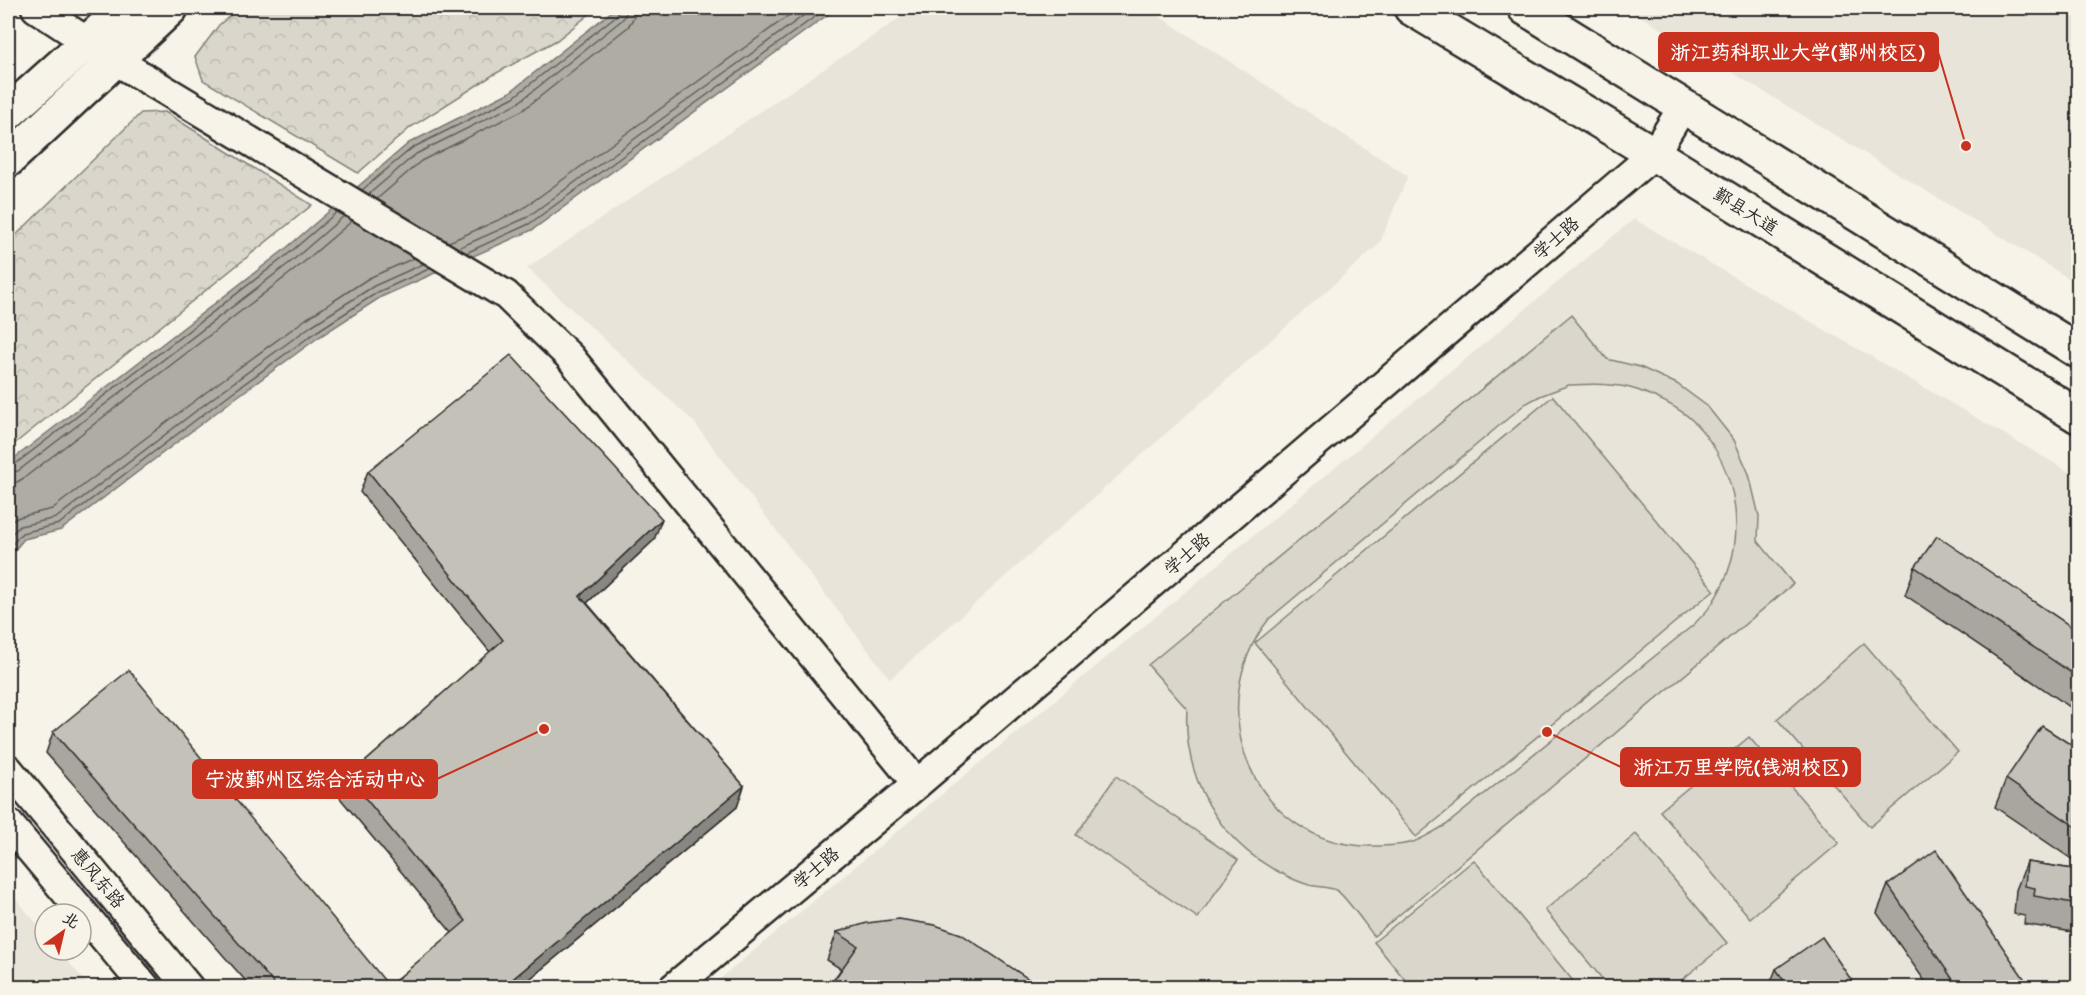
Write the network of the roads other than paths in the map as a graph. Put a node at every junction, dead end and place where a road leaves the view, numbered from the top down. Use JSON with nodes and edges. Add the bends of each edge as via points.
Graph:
{"nodes":[{"id":1,"x":36,"y":8,"type":"edge"},
{"id":2,"x":125,"y":8,"type":"edge"},
{"id":3,"x":171,"y":8,"type":"edge"},
{"id":4,"x":1411,"y":8,"type":"edge"},
{"id":5,"x":1525,"y":8,"type":"edge"},
{"id":6,"x":88,"y":43,"type":"junction"},
{"id":7,"x":115,"y":60,"type":"junction"},
{"id":8,"x":1684,"y":105,"type":"junction"},
{"id":9,"x":8,"y":113,"type":"edge"},
{"id":10,"x":1654,"y":154,"type":"junction"},
{"id":11,"x":8,"y":160,"type":"edge"},
{"id":12,"x":2079,"y":351,"type":"edge"},
{"id":13,"x":2079,"y":416,"type":"edge"},
{"id":14,"x":8,"y":769,"type":"edge"},
{"id":15,"x":917,"y":784,"type":"junction"},
{"id":16,"x":8,"y":823,"type":"edge"},
{"id":17,"x":146,"y":987,"type":"edge"},
{"id":18,"x":189,"y":987,"type":"edge"},
{"id":19,"x":673,"y":987,"type":"edge"}],
"edges":[{"from":1,"to":6,"type":"street"},
{"from":2,"to":6,"type":"main road"},
{"from":3,"to":7,"type":"main road"},
{"from":4,"to":10,"type":"main road","name":"鄞县大道"},
{"from":5,"to":8,"type":"main road"},
{"from":6,"to":7,"type":"street"},
{"from":6,"to":9,"type":"main road"},
{"from":7,"to":11,"type":"main road"},
{"from":7,"to":15,"type":"street","via":[[506,295],[570,357]]},
{"from":8,"to":10,"type":"street","name":"学士路"},
{"from":8,"to":12,"type":"main road"},
{"from":10,"to":13,"type":"main road","name":"鄞县大道"},
{"from":10,"to":15,"type":"street","name":"学士路"},
{"from":14,"to":18,"type":"street","name":"惠风东路"},
{"from":15,"to":19,"type":"street","name":"学士路"},
{"from":16,"to":17,"type":"street","name":"惠风东路"}]}
